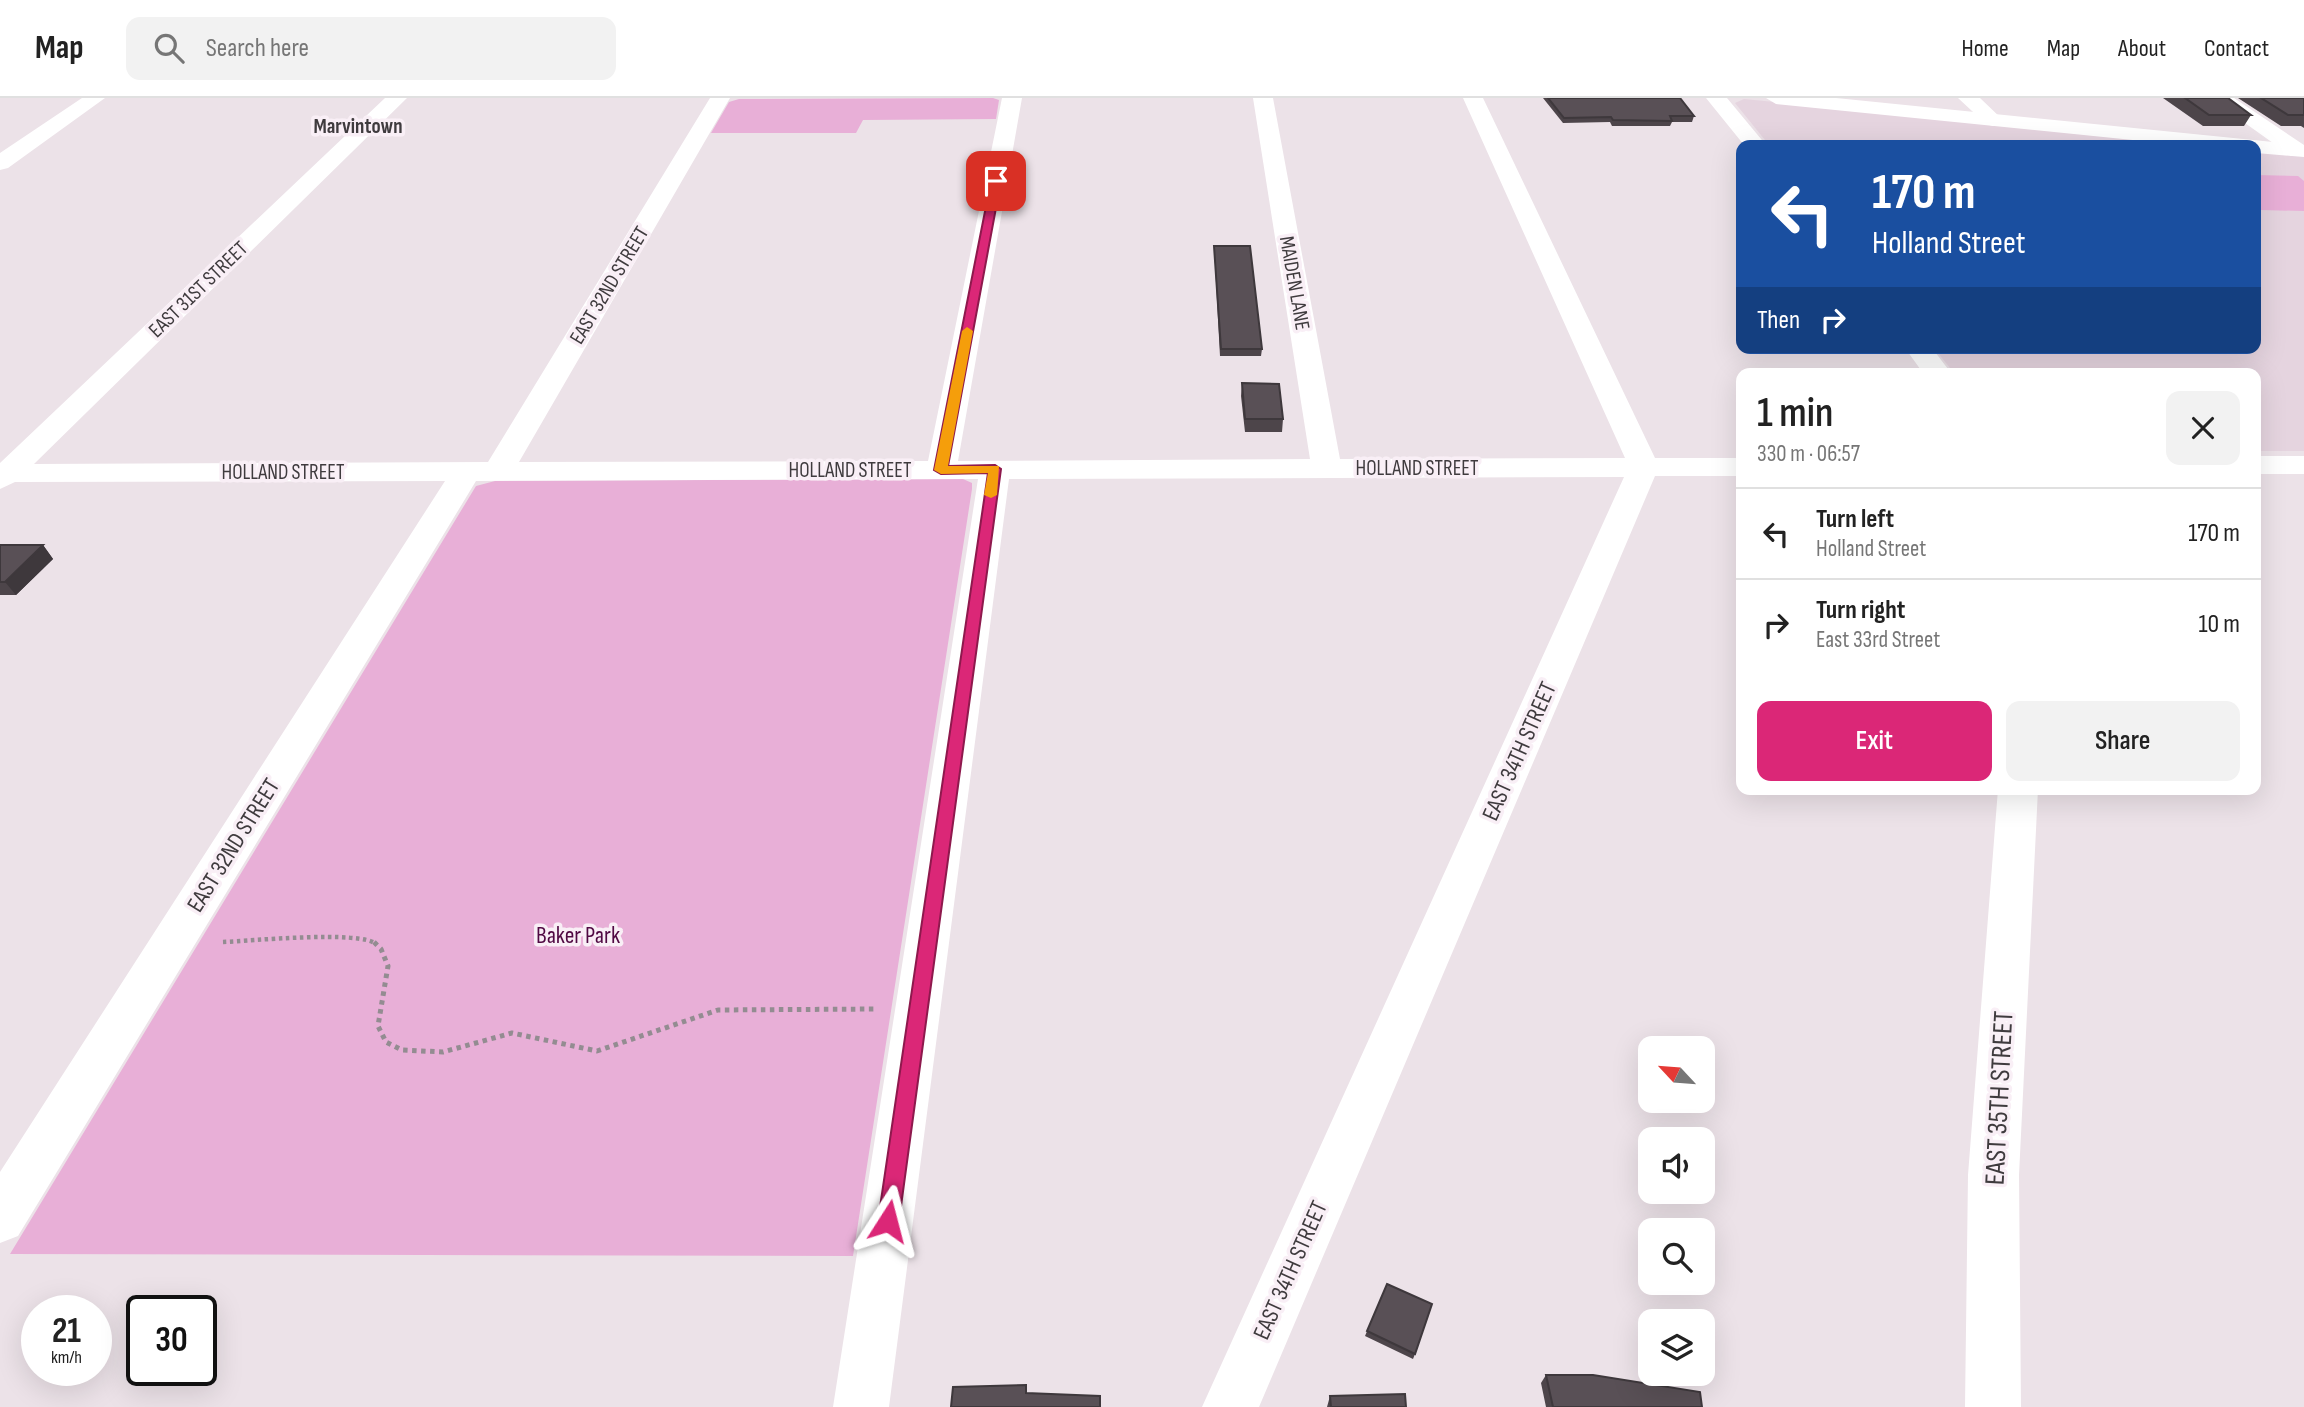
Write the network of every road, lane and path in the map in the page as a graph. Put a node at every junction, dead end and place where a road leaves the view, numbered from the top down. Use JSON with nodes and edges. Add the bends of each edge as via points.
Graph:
{"nodes":[{"id":1,"x":95,"y":98,"type":"edge"},
{"id":2,"x":397,"y":98,"type":"edge"},
{"id":3,"x":720,"y":98,"type":"edge"},
{"id":4,"x":1012,"y":98,"type":"edge"},
{"id":5,"x":1264,"y":98,"type":"edge"},
{"id":6,"x":1473,"y":98,"type":"edge"},
{"id":7,"x":1717,"y":98,"type":"edge"},
{"id":8,"x":1776,"y":98,"type":"edge"},
{"id":9,"x":1968,"y":98,"type":"edge"},
{"id":10,"x":2220,"y":98,"type":"edge"},
{"id":11,"x":1993,"y":120,"type":"junction"},
{"id":12,"x":1751,"y":140,"type":"edge"},
{"id":13,"x":2193,"y":140,"type":"edge"},
{"id":14,"x":2261,"y":147,"type":"edge"},
{"id":15,"x":2301,"y":151,"type":"edge"},
{"id":16,"x":0,"y":163,"type":"edge"},
{"id":17,"x":1923,"y":354,"type":"edge"},
{"id":18,"x":1933,"y":368,"type":"edge"},
{"id":19,"x":2261,"y":465,"type":"edge"},
{"id":20,"x":2304,"y":465,"type":"edge"},
{"id":21,"x":1644,"y":467,"type":"junction"},
{"id":22,"x":1736,"y":467,"type":"edge"},
{"id":23,"x":1327,"y":468,"type":"junction"},
{"id":24,"x":995,"y":469,"type":"junction"},
{"id":25,"x":941,"y":470,"type":"junction"},
{"id":26,"x":482,"y":471,"type":"junction"},
{"id":27,"x":3,"y":475,"type":"edge"},
{"id":28,"x":2018,"y":795,"type":"edge"},
{"id":29,"x":223,"y":942,"type":"dead end"},
{"id":30,"x":879,"y":1009,"type":"dead end"},
{"id":31,"x":0,"y":1218,"type":"edge"},
{"id":32,"x":861,"y":1407,"type":"edge"},
{"id":33,"x":1230,"y":1407,"type":"edge"},
{"id":34,"x":1993,"y":1407,"type":"edge"}],
"edges":[{"from":1,"to":16,"type":"street"},
{"from":2,"to":27,"type":"street","name":"EAST 31ST STREET"},
{"from":3,"to":26,"type":"street","name":"EAST 32ND STREET"},
{"from":4,"to":25,"type":"street"},
{"from":5,"to":23,"type":"street","name":"MAIDEN LANE"},
{"from":6,"to":21,"type":"street"},
{"from":7,"to":12,"type":"street"},
{"from":8,"to":11,"type":"street"},
{"from":9,"to":11,"type":"street"},
{"from":10,"to":15,"type":"street"},
{"from":11,"to":13,"type":"street"},
{"from":14,"to":15,"type":"street"},
{"from":17,"to":18,"type":"street"},
{"from":19,"to":20,"type":"street"},
{"from":21,"to":22,"type":"street","name":"HOLLAND STREET"},
{"from":21,"to":23,"type":"street","name":"HOLLAND STREET"},
{"from":21,"to":33,"type":"street","name":"EAST 34TH STREET"},
{"from":23,"to":24,"type":"street","name":"HOLLAND STREET"},
{"from":24,"to":25,"type":"street","name":"HOLLAND STREET"},
{"from":24,"to":32,"type":"street"},
{"from":25,"to":26,"type":"street","name":"HOLLAND STREET"},
{"from":26,"to":27,"type":"street","name":"HOLLAND STREET"},
{"from":26,"to":31,"type":"street","name":"EAST 32ND STREET"},
{"from":28,"to":34,"type":"street","name":"EAST 35TH STREET","via":[[1989,1294]]},
{"from":29,"to":30,"type":"path","via":[[370,939],[381,949],[388,966],[378,1026],[386,1042],[402,1050],[443,1052],[512,1033],[597,1051],[718,1010]]}]}
